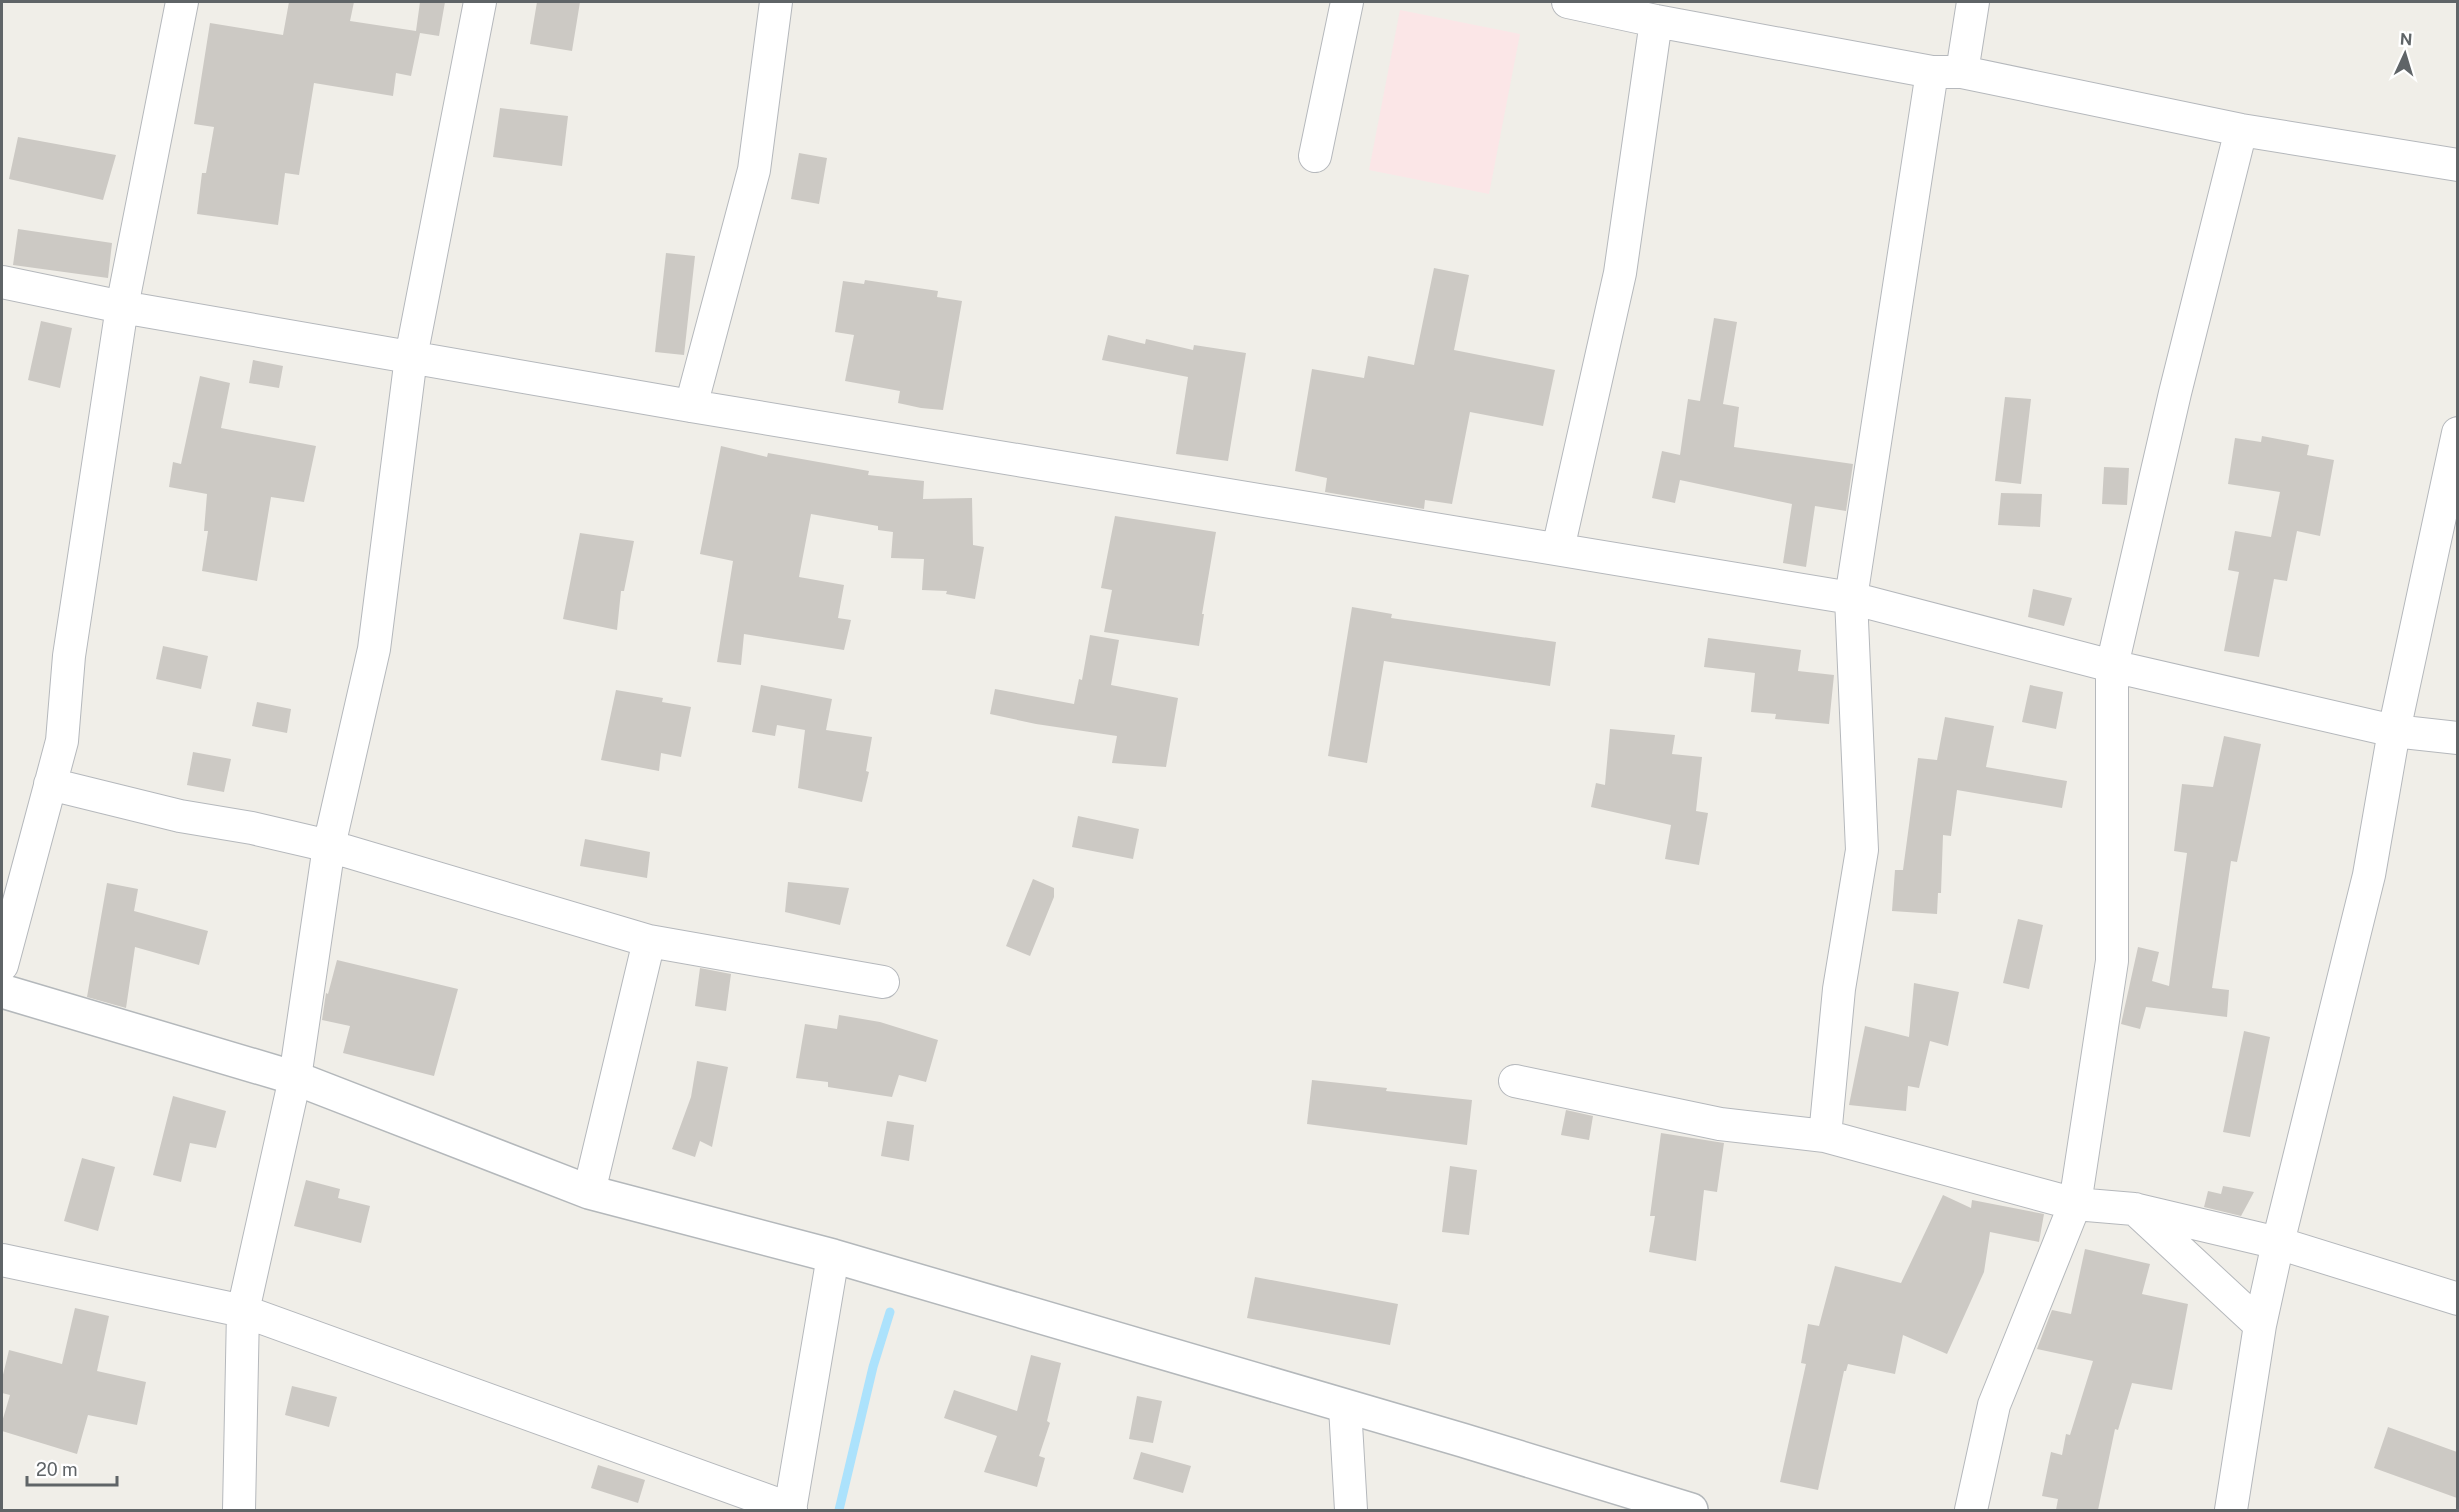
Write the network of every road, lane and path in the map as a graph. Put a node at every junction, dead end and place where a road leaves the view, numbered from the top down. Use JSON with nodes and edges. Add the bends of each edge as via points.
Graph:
{"nodes":[{"id":1,"x":182,"y":2,"type":"edge"},
{"id":2,"x":480,"y":2,"type":"edge"},
{"id":3,"x":776,"y":2,"type":"edge"},
{"id":4,"x":1347,"y":2,"type":"edge"},
{"id":5,"x":1568,"y":2,"type":"edge"},
{"id":6,"x":1973,"y":2,"type":"edge"},
{"id":7,"x":1656,"y":21,"type":"junction"},
{"id":8,"x":1932,"y":72,"type":"junction"},
{"id":9,"x":1962,"y":72,"type":"junction"},
{"id":10,"x":2241,"y":130,"type":"junction"},
{"id":11,"x":1315,"y":156,"type":"dead end"},
{"id":12,"x":2457,"y":165,"type":"edge"},
{"id":13,"x":2,"y":282,"type":"edge"},
{"id":14,"x":122,"y":307,"type":"junction"},
{"id":15,"x":411,"y":357,"type":"junction"},
{"id":16,"x":691,"y":406,"type":"junction"},
{"id":17,"x":2457,"y":433,"type":"edge"},
{"id":18,"x":1558,"y":549,"type":"junction"},
{"id":19,"x":1851,"y":598,"type":"junction"},
{"id":20,"x":2112,"y":666,"type":"junction"},
{"id":21,"x":2394,"y":731,"type":"junction"},
{"id":22,"x":2457,"y":738,"type":"edge"},
{"id":23,"x":50,"y":784,"type":"junction"},
{"id":24,"x":329,"y":846,"type":"junction"},
{"id":25,"x":649,"y":941,"type":"junction"},
{"id":26,"x":2,"y":965,"type":"edge"},
{"id":27,"x":883,"y":982,"type":"dead end"},
{"id":28,"x":2,"y":991,"type":"edge"},
{"id":29,"x":295,"y":1078,"type":"junction"},
{"id":30,"x":1515,"y":1081,"type":"dead end"},
{"id":31,"x":1825,"y":1136,"type":"junction"},
{"id":32,"x":589,"y":1192,"type":"junction"},
{"id":33,"x":2075,"y":1204,"type":"junction"},
{"id":34,"x":2134,"y":1209,"type":"junction"},
{"id":35,"x":2278,"y":1243,"type":"junction"},
{"id":36,"x":833,"y":1256,"type":"junction"},
{"id":37,"x":2,"y":1260,"type":"edge"},
{"id":38,"x":2457,"y":1299,"type":"edge"},
{"id":39,"x":243,"y":1311,"type":"junction"},
{"id":40,"x":2260,"y":1325,"type":"junction"},
{"id":41,"x":1345,"y":1407,"type":"junction"},
{"id":42,"x":239,"y":1510,"type":"edge"},
{"id":43,"x":790,"y":1510,"type":"edge"},
{"id":44,"x":1351,"y":1510,"type":"edge"},
{"id":45,"x":1691,"y":1510,"type":"edge"},
{"id":46,"x":1971,"y":1510,"type":"edge"},
{"id":47,"x":2231,"y":1510,"type":"edge"}],
"edges":[{"from":1,"to":14,"type":"street"},
{"from":2,"to":15,"type":"street"},
{"from":3,"to":16,"type":"street","via":[[754,170]]},
{"from":4,"to":11,"type":"street"},
{"from":5,"to":7,"type":"street"},
{"from":6,"to":9,"type":"street"},
{"from":7,"to":8,"type":"street"},
{"from":7,"to":18,"type":"street","via":[[1620,273]]},
{"from":8,"to":9,"type":"street"},
{"from":8,"to":19,"type":"street"},
{"from":9,"to":10,"type":"street"},
{"from":10,"to":12,"type":"street"},
{"from":10,"to":20,"type":"street"},
{"from":13,"to":14,"type":"street"},
{"from":14,"to":15,"type":"street"},
{"from":14,"to":23,"type":"street","via":[[69,656],[62,741]]},
{"from":15,"to":16,"type":"street"},
{"from":15,"to":24,"type":"street","via":[[374,649]]},
{"from":16,"to":18,"type":"street"},
{"from":17,"to":21,"type":"street"},
{"from":18,"to":19,"type":"street"},
{"from":19,"to":20,"type":"street"},
{"from":19,"to":31,"type":"street","via":[[1862,850],[1839,989]]},
{"from":20,"to":21,"type":"street"},
{"from":20,"to":33,"type":"street","via":[[2112,961]]},
{"from":21,"to":22,"type":"street"},
{"from":21,"to":35,"type":"street","via":[[2369,875]]},
{"from":23,"to":24,"type":"street","via":[[180,816]]},
{"from":23,"to":26,"type":"street"},
{"from":24,"to":25,"type":"street"},
{"from":24,"to":29,"type":"street"},
{"from":25,"to":27,"type":"street"},
{"from":25,"to":32,"type":"street"},
{"from":28,"to":29,"type":"street"},
{"from":29,"to":32,"type":"street"},
{"from":29,"to":39,"type":"street"},
{"from":30,"to":31,"type":"street","via":[[1720,1124]]},
{"from":31,"to":33,"type":"street"},
{"from":32,"to":36,"type":"street"},
{"from":33,"to":34,"type":"street"},
{"from":33,"to":46,"type":"street","via":[[1994,1405]]},
{"from":34,"to":35,"type":"street"},
{"from":34,"to":40,"type":"street"},
{"from":35,"to":38,"type":"street"},
{"from":35,"to":40,"type":"street"},
{"from":36,"to":41,"type":"street"},
{"from":36,"to":43,"type":"street"},
{"from":37,"to":39,"type":"street"},
{"from":39,"to":42,"type":"street"},
{"from":39,"to":43,"type":"street"},
{"from":40,"to":47,"type":"street"},
{"from":41,"to":44,"type":"street"},
{"from":41,"to":45,"type":"street"}]}
